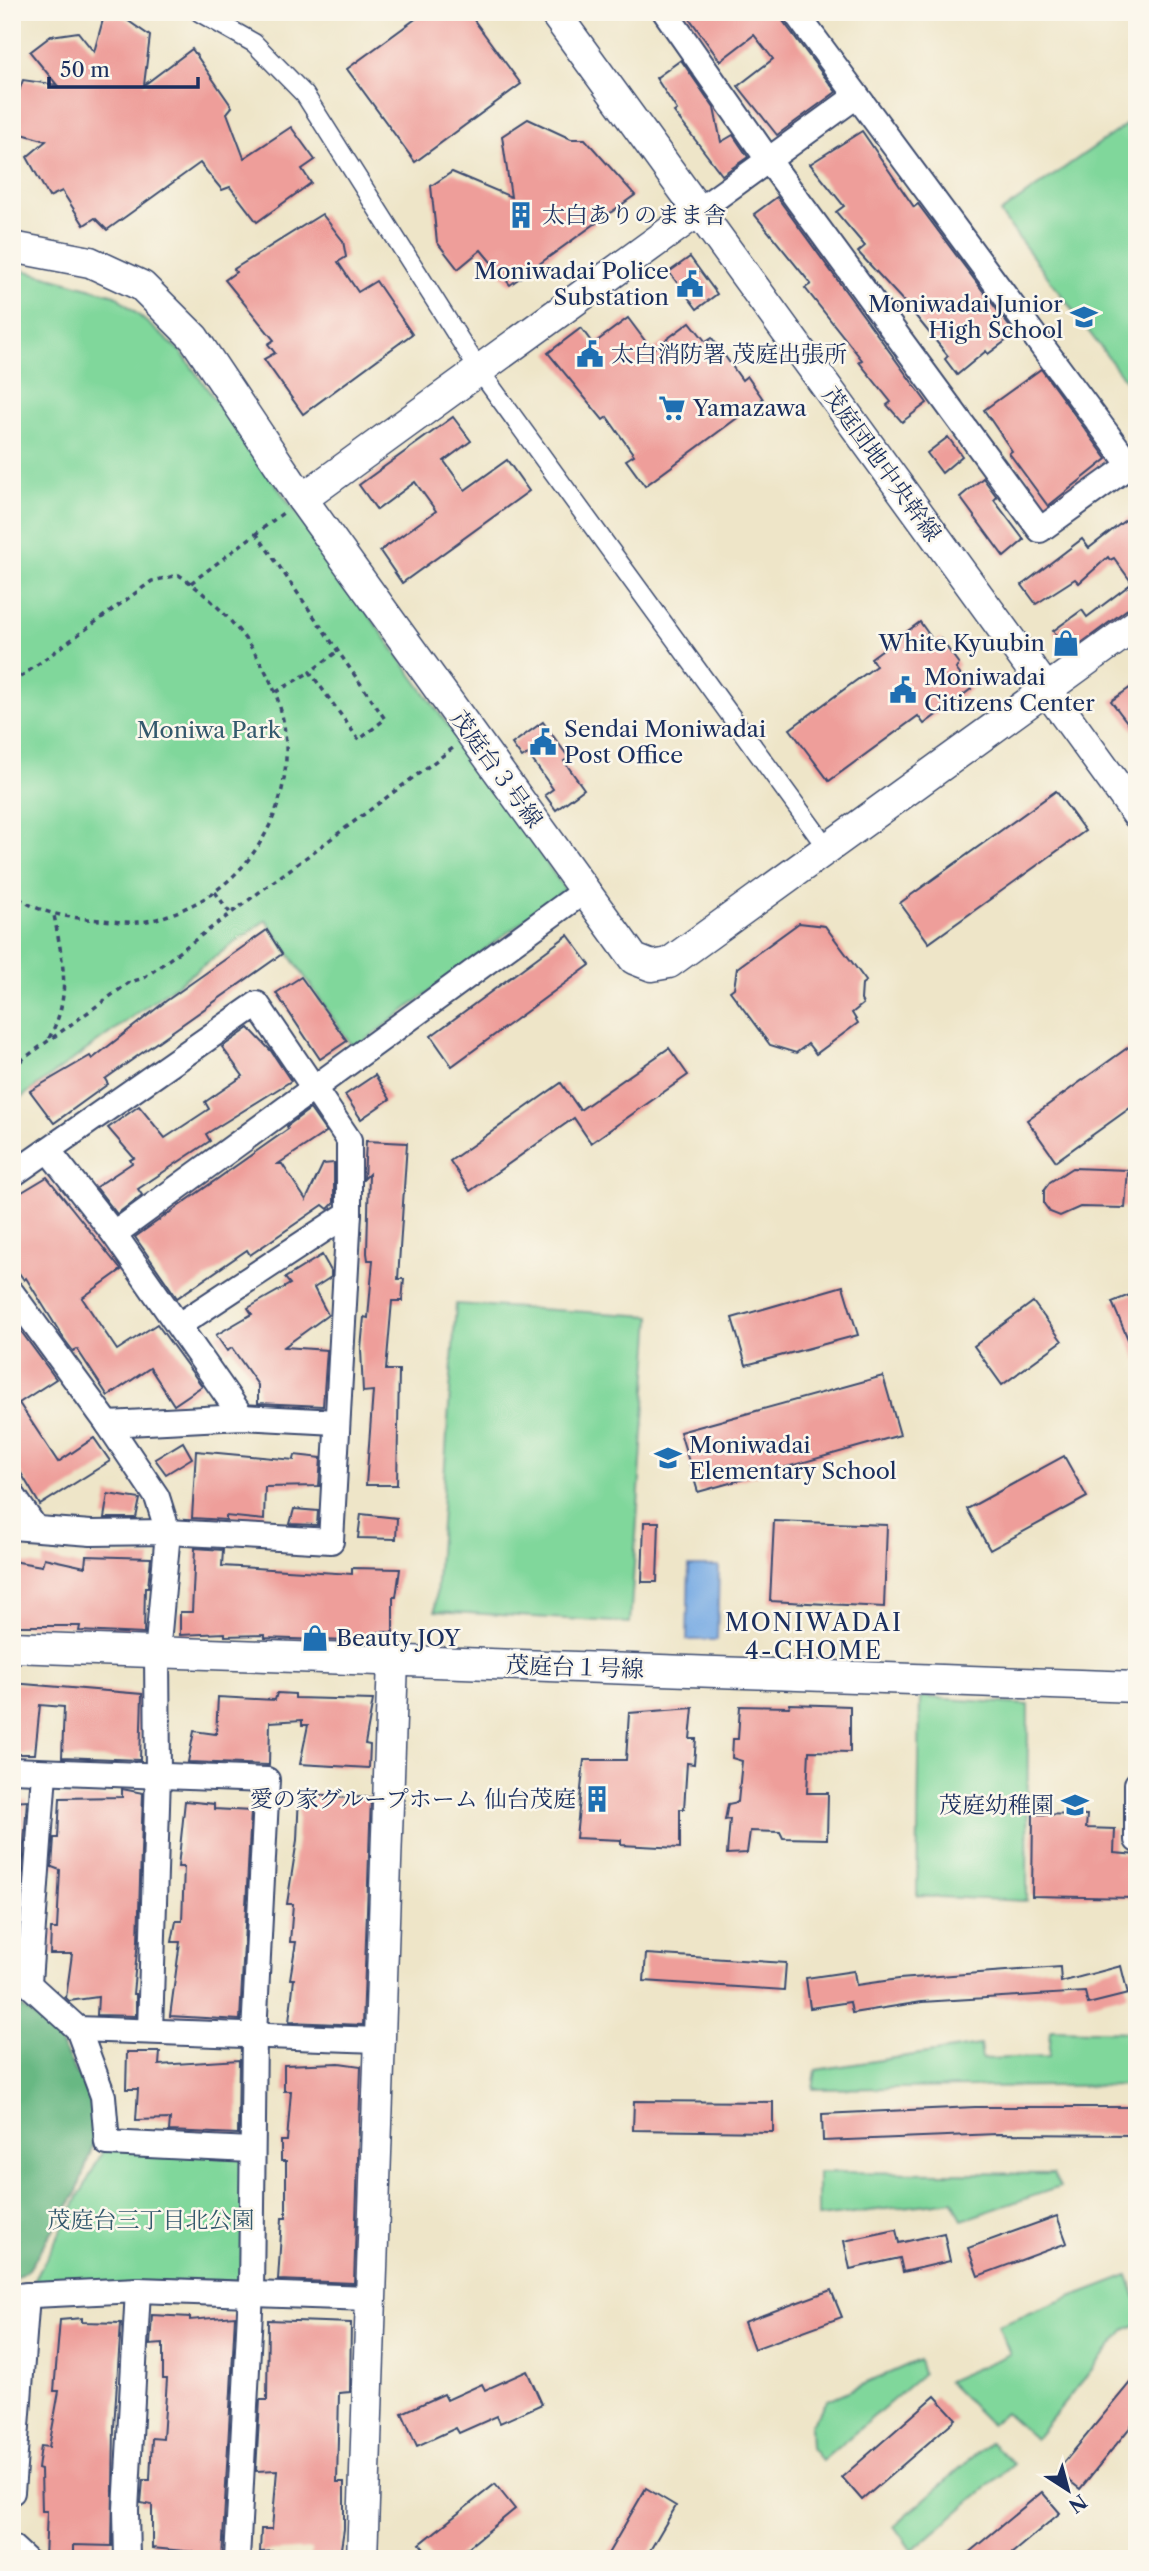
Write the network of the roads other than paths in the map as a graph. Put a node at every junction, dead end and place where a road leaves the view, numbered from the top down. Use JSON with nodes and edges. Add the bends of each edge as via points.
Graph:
{"nodes":[{"id":1,"x":199,"y":12,"type":"edge"},
{"id":2,"x":554,"y":12,"type":"edge"},
{"id":3,"x":665,"y":12,"type":"edge"},
{"id":4,"x":795,"y":12,"type":"edge"},
{"id":5,"x":855,"y":97,"type":"junction"},
{"id":6,"x":769,"y":161,"type":"junction"},
{"id":7,"x":698,"y":211,"type":"junction"},
{"id":8,"x":12,"y":247,"type":"edge"},
{"id":9,"x":479,"y":370,"type":"junction"},
{"id":10,"x":1133,"y":462,"type":"edge"},
{"id":11,"x":302,"y":499,"type":"junction"},
{"id":12,"x":1137,"y":624,"type":"edge"},
{"id":13,"x":1046,"y":691,"type":"junction"},
{"id":14,"x":1137,"y":814,"type":"edge"},
{"id":15,"x":827,"y":848,"type":"junction"},
{"id":16,"x":584,"y":891,"type":"junction"},
{"id":17,"x":317,"y":1089,"type":"junction"},
{"id":18,"x":48,"y":1150,"type":"junction"},
{"id":19,"x":12,"y":1175,"type":"edge"},
{"id":20,"x":349,"y":1213,"type":"junction"},
{"id":21,"x":114,"y":1234,"type":"junction"},
{"id":22,"x":12,"y":1293,"type":"edge"},
{"id":23,"x":179,"y":1325,"type":"junction"},
{"id":24,"x":242,"y":1417,"type":"junction"},
{"id":25,"x":335,"y":1422,"type":"junction"},
{"id":26,"x":108,"y":1424,"type":"junction"},
{"id":27,"x":12,"y":1494,"type":"edge"},
{"id":28,"x":23,"y":1527,"type":"edge"},
{"id":29,"x":168,"y":1532,"type":"junction"},
{"id":30,"x":12,"y":1647,"type":"edge"},
{"id":31,"x":157,"y":1655,"type":"junction"},
{"id":32,"x":393,"y":1660,"type":"junction"},
{"id":33,"x":1137,"y":1687,"type":"edge"},
{"id":34,"x":12,"y":1770,"type":"edge"},
{"id":35,"x":44,"y":1773,"type":"junction"},
{"id":36,"x":158,"y":1775,"type":"junction"},
{"id":37,"x":1137,"y":1784,"type":"edge"},
{"id":38,"x":1137,"y":1840,"type":"edge"},
{"id":39,"x":21,"y":1976,"type":"edge"},
{"id":40,"x":78,"y":2029,"type":"junction"},
{"id":41,"x":150,"y":2029,"type":"junction"},
{"id":42,"x":254,"y":2034,"type":"junction"},
{"id":43,"x":378,"y":2040,"type":"junction"},
{"id":44,"x":251,"y":2150,"type":"junction"},
{"id":45,"x":138,"y":2290,"type":"junction"},
{"id":46,"x":251,"y":2292,"type":"junction"},
{"id":47,"x":20,"y":2295,"type":"edge"},
{"id":48,"x":368,"y":2298,"type":"junction"},
{"id":49,"x":12,"y":2492,"type":"edge"},
{"id":50,"x":12,"y":2547,"type":"edge"},
{"id":51,"x":25,"y":2559,"type":"edge"},
{"id":52,"x":127,"y":2559,"type":"edge"},
{"id":53,"x":237,"y":2559,"type":"edge"},
{"id":54,"x":362,"y":2559,"type":"edge"}],
"edges":[{"from":1,"to":9,"type":"street","via":[[254,43],[304,94]]},
{"from":2,"to":7,"type":"street","name":"茂庭団地中央幹線"},
{"from":3,"to":6,"type":"street"},
{"from":4,"to":5,"type":"street"},
{"from":5,"to":6,"type":"street"},
{"from":5,"to":10,"type":"street"},
{"from":6,"to":7,"type":"street"},
{"from":6,"to":10,"type":"street","via":[[1041,530]]},
{"from":7,"to":9,"type":"street"},
{"from":7,"to":13,"type":"street","name":"茂庭団地中央幹線"},
{"from":8,"to":11,"type":"street","name":"茂庭台３号線","via":[[90,262],[142,286],[194,338]]},
{"from":9,"to":11,"type":"street"},
{"from":9,"to":15,"type":"street"},
{"from":11,"to":16,"type":"street","name":"茂庭台３号線"},
{"from":12,"to":13,"type":"street","name":"茂庭台３号線"},
{"from":13,"to":14,"type":"street","name":"茂庭団地中央幹線"},
{"from":13,"to":15,"type":"street","name":"茂庭台３号線"},
{"from":15,"to":16,"type":"street","name":"茂庭台３号線","via":[[669,963],[652,966],[634,959]]},
{"from":16,"to":17,"type":"street"},
{"from":17,"to":18,"type":"street","via":[[257,1004]]},
{"from":17,"to":20,"type":"street","via":[[349,1140]]},
{"from":17,"to":21,"type":"street"},
{"from":18,"to":19,"type":"street"},
{"from":18,"to":21,"type":"street"},
{"from":20,"to":23,"type":"street"},
{"from":20,"to":25,"type":"street"},
{"from":21,"to":23,"type":"street"},
{"from":22,"to":26,"type":"street"},
{"from":23,"to":24,"type":"street"},
{"from":24,"to":25,"type":"street"},
{"from":24,"to":26,"type":"street"},
{"from":25,"to":29,"type":"street","via":[[331,1541]]},
{"from":26,"to":29,"type":"street","via":[[157,1497]]},
{"from":27,"to":28,"type":"street"},
{"from":28,"to":29,"type":"street","via":[[91,1533]]},
{"from":29,"to":31,"type":"street"},
{"from":30,"to":31,"type":"street","name":"茂庭台１号線"},
{"from":31,"to":32,"type":"street","name":"茂庭台１号線"},
{"from":31,"to":36,"type":"street"},
{"from":32,"to":33,"type":"street","name":"茂庭台１号線"},
{"from":32,"to":43,"type":"street"},
{"from":34,"to":35,"type":"street"},
{"from":35,"to":36,"type":"street"},
{"from":35,"to":39,"type":"street"},
{"from":36,"to":41,"type":"street"},
{"from":36,"to":42,"type":"street","via":[[267,1780]]},
{"from":37,"to":38,"type":"street"},
{"from":39,"to":40,"type":"street"},
{"from":40,"to":41,"type":"street"},
{"from":40,"to":44,"type":"street","via":[[103,2096],[107,2143]]},
{"from":41,"to":42,"type":"street"},
{"from":42,"to":43,"type":"street"},
{"from":42,"to":44,"type":"street"},
{"from":43,"to":48,"type":"street"},
{"from":44,"to":46,"type":"street"},
{"from":45,"to":46,"type":"street"},
{"from":45,"to":47,"type":"street"},
{"from":45,"to":52,"type":"street"},
{"from":46,"to":48,"type":"street"},
{"from":46,"to":53,"type":"street"},
{"from":47,"to":49,"type":"street"},
{"from":48,"to":54,"type":"street"},
{"from":50,"to":51,"type":"street"}]}
